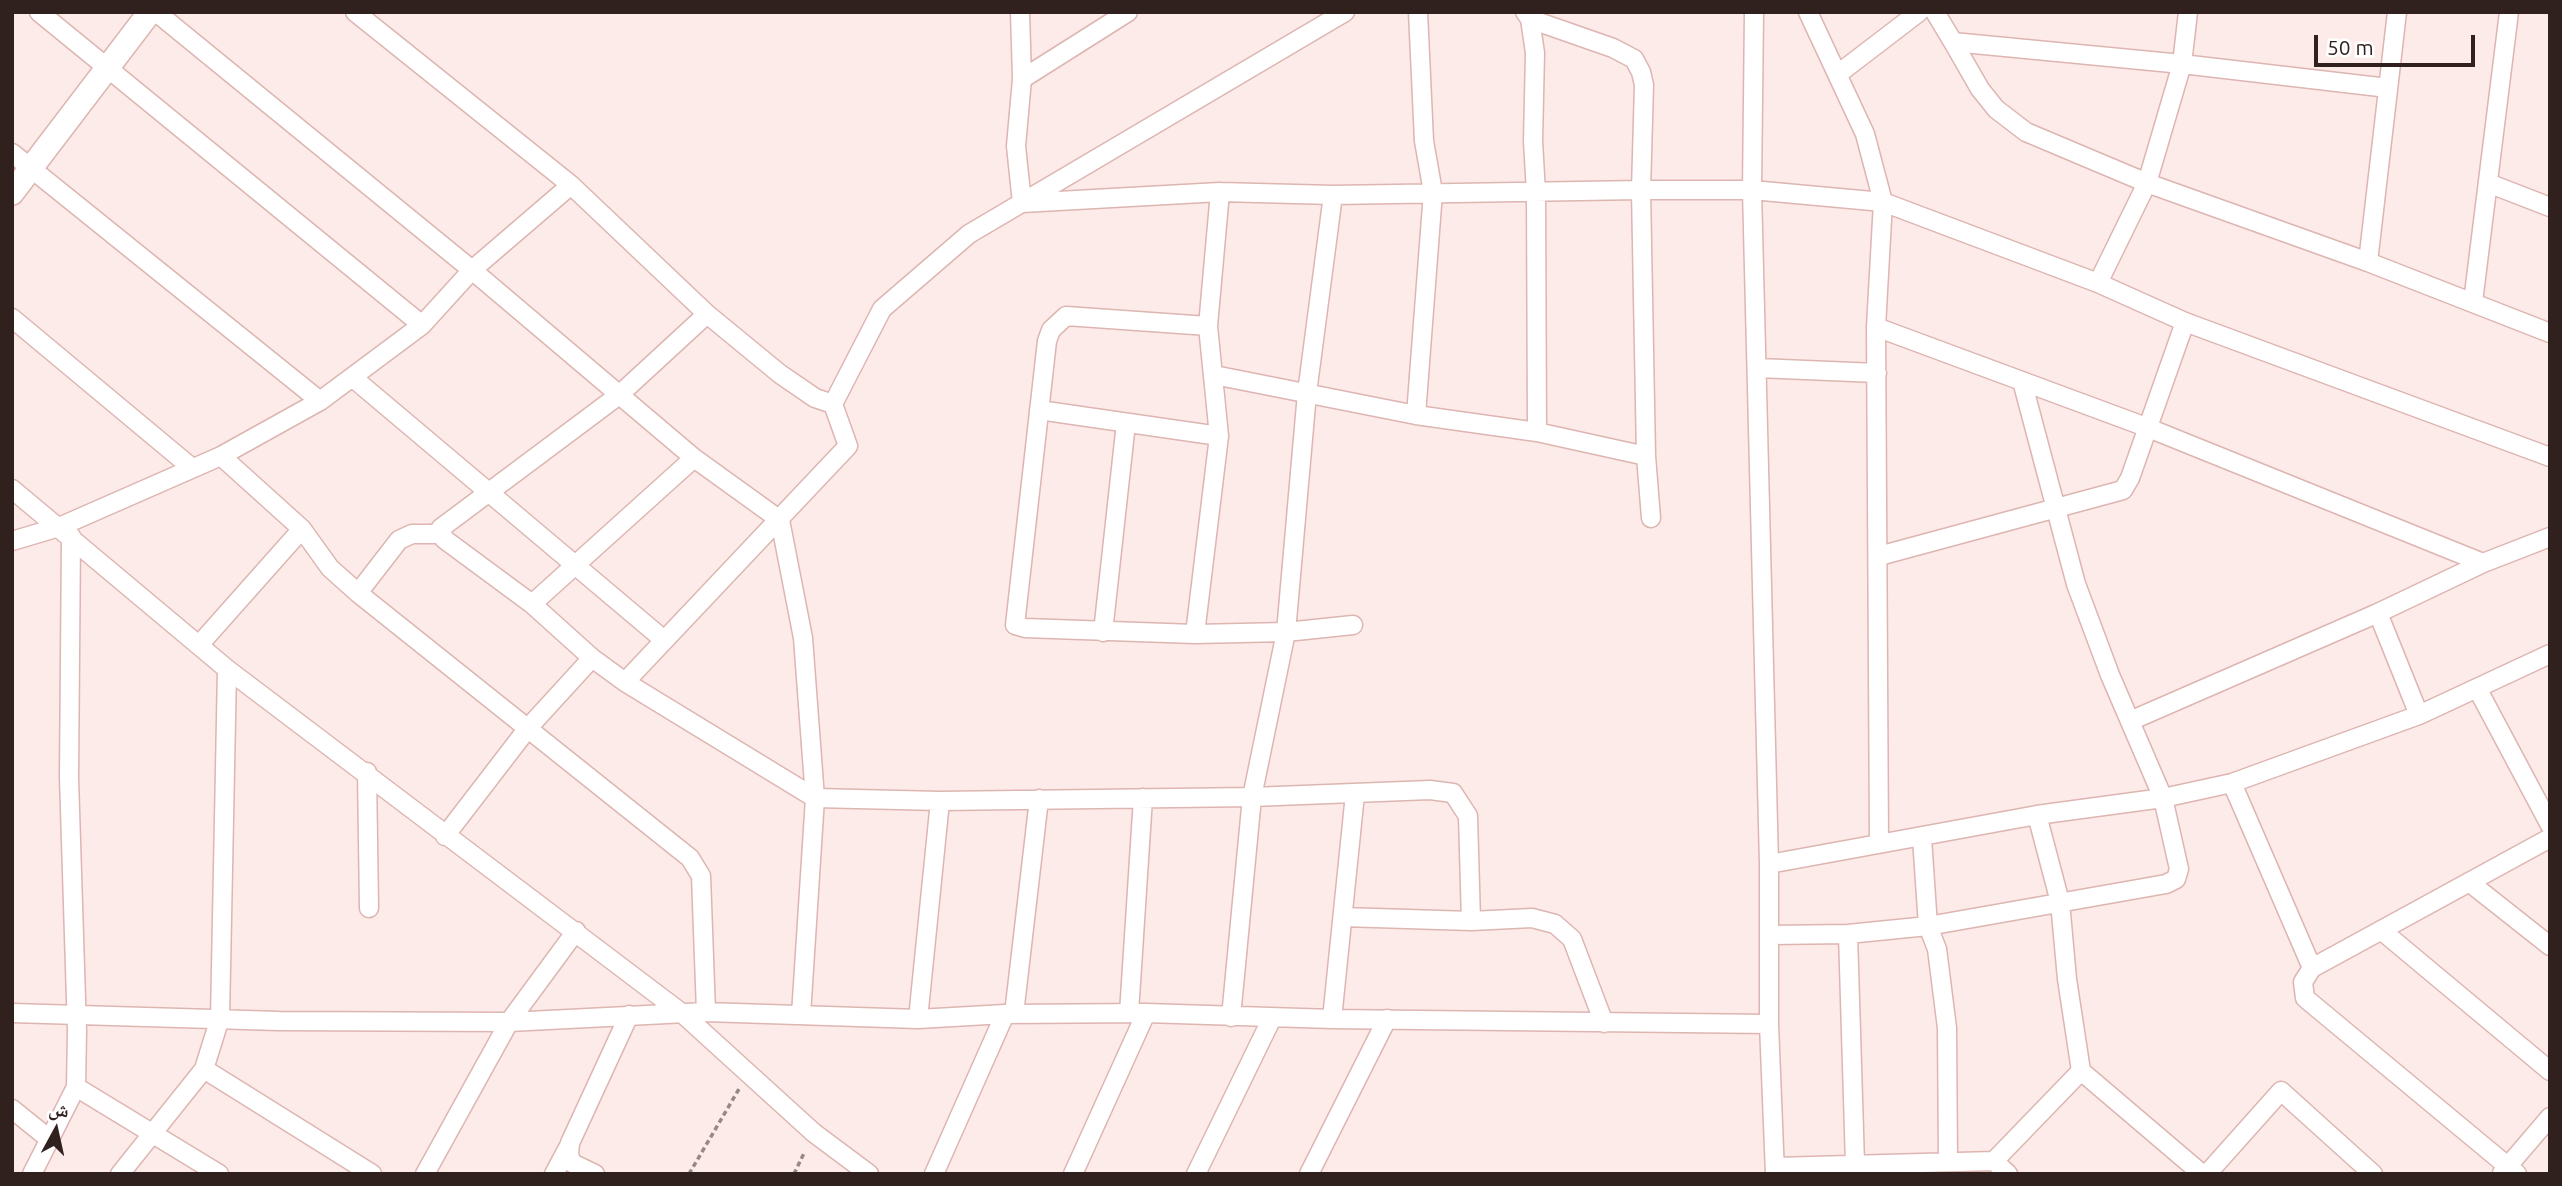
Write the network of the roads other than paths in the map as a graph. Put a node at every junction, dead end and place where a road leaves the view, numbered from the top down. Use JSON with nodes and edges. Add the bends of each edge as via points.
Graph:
{"nodes":[{"id":1,"x":39,"y":12,"type":"edge"},
{"id":2,"x":150,"y":12,"type":"edge"},
{"id":3,"x":156,"y":12,"type":"edge"},
{"id":4,"x":355,"y":12,"type":"edge"},
{"id":5,"x":1020,"y":12,"type":"edge"},
{"id":6,"x":1128,"y":12,"type":"edge"},
{"id":7,"x":1418,"y":12,"type":"edge"},
{"id":8,"x":1754,"y":12,"type":"edge"},
{"id":9,"x":1808,"y":12,"type":"edge"},
{"id":10,"x":1919,"y":12,"type":"edge"},
{"id":11,"x":1935,"y":12,"type":"edge"},
{"id":12,"x":2188,"y":12,"type":"edge"},
{"id":13,"x":2397,"y":12,"type":"edge"},
{"id":14,"x":2509,"y":12,"type":"edge"},
{"id":15,"x":1335,"y":14,"type":"edge"},
{"id":16,"x":1527,"y":15,"type":"edge"},
{"id":17,"x":1953,"y":42,"type":"junction"},
{"id":18,"x":2182,"y":64,"type":"junction"},
{"id":19,"x":109,"y":69,"type":"junction"},
{"id":20,"x":1838,"y":74,"type":"junction"},
{"id":21,"x":1022,"y":79,"type":"junction"},
{"id":22,"x":2388,"y":88,"type":"junction"},
{"id":23,"x":12,"y":153,"type":"edge"},
{"id":24,"x":31,"y":168,"type":"junction"},
{"id":25,"x":2147,"y":183,"type":"junction"},
{"id":26,"x":2488,"y":183,"type":"junction"},
{"id":27,"x":571,"y":185,"type":"junction"},
{"id":28,"x":1641,"y":190,"type":"junction"},
{"id":29,"x":1752,"y":190,"type":"junction"},
{"id":30,"x":1220,"y":192,"type":"junction"},
{"id":31,"x":1433,"y":192,"type":"junction"},
{"id":32,"x":12,"y":193,"type":"edge"},
{"id":33,"x":1536,"y":193,"type":"junction"},
{"id":34,"x":1334,"y":195,"type":"junction"},
{"id":35,"x":1883,"y":202,"type":"junction"},
{"id":36,"x":1021,"y":203,"type":"junction"},
{"id":37,"x":2550,"y":207,"type":"edge"},
{"id":38,"x":2368,"y":262,"type":"junction"},
{"id":39,"x":472,"y":270,"type":"junction"},
{"id":40,"x":2098,"y":283,"type":"junction"},
{"id":41,"x":2473,"y":302,"type":"junction"},
{"id":42,"x":707,"y":314,"type":"junction"},
{"id":43,"x":12,"y":318,"type":"edge"},
{"id":44,"x":2185,"y":322,"type":"junction"},
{"id":45,"x":422,"y":325,"type":"junction"},
{"id":46,"x":1208,"y":326,"type":"junction"},
{"id":47,"x":1876,"y":327,"type":"junction"},
{"id":48,"x":2550,"y":332,"type":"edge"},
{"id":49,"x":1758,"y":368,"type":"junction"},
{"id":50,"x":1877,"y":373,"type":"junction"},
{"id":51,"x":1214,"y":375,"type":"junction"},
{"id":52,"x":352,"y":377,"type":"junction"},
{"id":53,"x":2022,"y":381,"type":"junction"},
{"id":54,"x":1307,"y":393,"type":"junction"},
{"id":55,"x":619,"y":394,"type":"junction"},
{"id":56,"x":320,"y":401,"type":"junction"},
{"id":57,"x":833,"y":404,"type":"junction"},
{"id":58,"x":1040,"y":410,"type":"junction"},
{"id":59,"x":1416,"y":415,"type":"junction"},
{"id":60,"x":1126,"y":423,"type":"junction"},
{"id":61,"x":2146,"y":427,"type":"junction"},
{"id":62,"x":1537,"y":432,"type":"junction"},
{"id":63,"x":1219,"y":436,"type":"junction"},
{"id":64,"x":220,"y":456,"type":"junction"},
{"id":65,"x":1646,"y":456,"type":"junction"},
{"id":66,"x":2550,"y":457,"type":"edge"},
{"id":67,"x":694,"y":458,"type":"junction"},
{"id":68,"x":192,"y":468,"type":"junction"},
{"id":69,"x":12,"y":489,"type":"edge"},
{"id":70,"x":490,"y":490,"type":"junction"},
{"id":71,"x":2057,"y":508,"type":"junction"},
{"id":72,"x":1651,"y":518,"type":"dead end"},
{"id":73,"x":780,"y":520,"type":"junction"},
{"id":74,"x":302,"y":529,"type":"junction"},
{"id":75,"x":65,"y":531,"type":"junction"},
{"id":76,"x":440,"y":534,"type":"junction"},
{"id":77,"x":2550,"y":537,"type":"edge"},
{"id":78,"x":12,"y":541,"type":"edge"},
{"id":79,"x":1879,"y":556,"type":"junction"},
{"id":80,"x":575,"y":562,"type":"junction"},
{"id":81,"x":2483,"y":563,"type":"junction"},
{"id":82,"x":358,"y":593,"type":"junction"},
{"id":83,"x":532,"y":604,"type":"junction"},
{"id":84,"x":2378,"y":613,"type":"junction"},
{"id":85,"x":1353,"y":625,"type":"dead end"},
{"id":86,"x":1103,"y":632,"type":"junction"},
{"id":87,"x":1286,"y":632,"type":"junction"},
{"id":88,"x":1195,"y":634,"type":"junction"},
{"id":89,"x":664,"y":640,"type":"junction"},
{"id":90,"x":199,"y":645,"type":"junction"},
{"id":91,"x":2550,"y":654,"type":"edge"},
{"id":92,"x":592,"y":658,"type":"junction"},
{"id":93,"x":227,"y":669,"type":"junction"},
{"id":94,"x":625,"y":682,"type":"junction"},
{"id":95,"x":2477,"y":688,"type":"junction"},
{"id":96,"x":2419,"y":715,"type":"junction"},
{"id":97,"x":2130,"y":721,"type":"junction"},
{"id":98,"x":528,"y":728,"type":"junction"},
{"id":99,"x":367,"y":772,"type":"junction"},
{"id":100,"x":2232,"y":783,"type":"junction"},
{"id":101,"x":1355,"y":793,"type":"junction"},
{"id":102,"x":1252,"y":797,"type":"junction"},
{"id":103,"x":1143,"y":798,"type":"junction"},
{"id":104,"x":2163,"y":798,"type":"junction"},
{"id":105,"x":814,"y":799,"type":"junction"},
{"id":106,"x":1039,"y":799,"type":"junction"},
{"id":107,"x":940,"y":801,"type":"junction"},
{"id":108,"x":2037,"y":815,"type":"junction"},
{"id":109,"x":2550,"y":825,"type":"edge"},
{"id":110,"x":445,"y":836,"type":"junction"},
{"id":111,"x":1922,"y":838,"type":"junction"},
{"id":112,"x":2550,"y":838,"type":"edge"},
{"id":113,"x":1879,"y":843,"type":"junction"},
{"id":114,"x":1769,"y":864,"type":"junction"},
{"id":115,"x":2469,"y":883,"type":"junction"},
{"id":116,"x":2060,"y":902,"type":"junction"},
{"id":117,"x":369,"y":908,"type":"dead end"},
{"id":118,"x":1342,"y":917,"type":"junction"},
{"id":119,"x":1471,"y":920,"type":"junction"},
{"id":120,"x":1928,"y":926,"type":"junction"},
{"id":121,"x":2381,"y":930,"type":"junction"},
{"id":122,"x":576,"y":931,"type":"junction"},
{"id":123,"x":1770,"y":934,"type":"junction"},
{"id":124,"x":1848,"y":934,"type":"junction"},
{"id":125,"x":2550,"y":946,"type":"edge"},
{"id":126,"x":2312,"y":968,"type":"junction"},
{"id":127,"x":706,"y":1012,"type":"junction"},
{"id":128,"x":12,"y":1013,"type":"edge"},
{"id":129,"x":1138,"y":1013,"type":"junction"},
{"id":130,"x":682,"y":1014,"type":"junction"},
{"id":131,"x":1009,"y":1014,"type":"junction"},
{"id":132,"x":629,"y":1015,"type":"junction"},
{"id":133,"x":800,"y":1015,"type":"junction"},
{"id":134,"x":76,"y":1017,"type":"junction"},
{"id":135,"x":1231,"y":1017,"type":"junction"},
{"id":136,"x":220,"y":1018,"type":"junction"},
{"id":137,"x":1272,"y":1018,"type":"junction"},
{"id":138,"x":918,"y":1019,"type":"junction"},
{"id":139,"x":1332,"y":1019,"type":"junction"},
{"id":140,"x":1387,"y":1019,"type":"junction"},
{"id":141,"x":509,"y":1022,"type":"junction"},
{"id":142,"x":1604,"y":1023,"type":"junction"},
{"id":143,"x":1769,"y":1024,"type":"junction"},
{"id":144,"x":204,"y":1069,"type":"junction"},
{"id":145,"x":2081,"y":1071,"type":"junction"},
{"id":146,"x":2550,"y":1071,"type":"edge"},
{"id":147,"x":76,"y":1087,"type":"junction"},
{"id":148,"x":12,"y":1109,"type":"edge"},
{"id":149,"x":2550,"y":1117,"type":"edge"},
{"id":150,"x":155,"y":1133,"type":"junction"},
{"id":151,"x":48,"y":1139,"type":"junction"},
{"id":152,"x":570,"y":1143,"type":"junction"},
{"id":153,"x":1948,"y":1162,"type":"junction"},
{"id":154,"x":1855,"y":1164,"type":"junction"},
{"id":155,"x":1986,"y":1166,"type":"edge"},
{"id":156,"x":1888,"y":1169,"type":"edge"},
{"id":157,"x":1775,"y":1170,"type":"edge"},
{"id":158,"x":2509,"y":1171,"type":"edge"},
{"id":159,"x":32,"y":1174,"type":"edge"},
{"id":160,"x":120,"y":1174,"type":"edge"},
{"id":161,"x":219,"y":1174,"type":"edge"},
{"id":162,"x":372,"y":1174,"type":"edge"},
{"id":163,"x":425,"y":1174,"type":"edge"},
{"id":164,"x":554,"y":1174,"type":"edge"},
{"id":165,"x":595,"y":1174,"type":"edge"},
{"id":166,"x":869,"y":1174,"type":"edge"},
{"id":167,"x":934,"y":1174,"type":"edge"},
{"id":168,"x":1073,"y":1174,"type":"edge"},
{"id":169,"x":1196,"y":1174,"type":"edge"},
{"id":170,"x":1309,"y":1174,"type":"edge"},
{"id":171,"x":2008,"y":1174,"type":"edge"},
{"id":172,"x":2205,"y":1174,"type":"edge"},
{"id":173,"x":2373,"y":1174,"type":"edge"}],
"edges":[{"from":1,"to":19,"type":"street"},
{"from":2,"to":19,"type":"street"},
{"from":3,"to":39,"type":"street"},
{"from":4,"to":27,"type":"street"},
{"from":5,"to":21,"type":"street"},
{"from":6,"to":21,"type":"street"},
{"from":7,"to":31,"type":"street","via":[[1424,141]]},
{"from":8,"to":29,"type":"street"},
{"from":9,"to":20,"type":"street"},
{"from":10,"to":20,"type":"street"},
{"from":11,"to":17,"type":"street"},
{"from":12,"to":18,"type":"street"},
{"from":13,"to":22,"type":"street"},
{"from":14,"to":26,"type":"street"},
{"from":15,"to":36,"type":"street"},
{"from":16,"to":28,"type":"street","via":[[1634,59],[1644,85]]},
{"from":16,"to":33,"type":"street","via":[[1535,52]]},
{"from":17,"to":18,"type":"street"},
{"from":17,"to":25,"type":"street","via":[[1980,89],[2026,132]]},
{"from":18,"to":22,"type":"street"},
{"from":18,"to":25,"type":"street"},
{"from":19,"to":24,"type":"street"},
{"from":19,"to":45,"type":"street"},
{"from":20,"to":35,"type":"street","via":[[1865,134]]},
{"from":21,"to":36,"type":"street","via":[[1016,146]]},
{"from":22,"to":38,"type":"street"},
{"from":23,"to":24,"type":"street"},
{"from":24,"to":32,"type":"street"},
{"from":24,"to":56,"type":"street"},
{"from":25,"to":38,"type":"street"},
{"from":25,"to":40,"type":"street"},
{"from":26,"to":37,"type":"street"},
{"from":26,"to":41,"type":"street"},
{"from":27,"to":39,"type":"street"},
{"from":27,"to":42,"type":"street"},
{"from":28,"to":29,"type":"street"},
{"from":28,"to":33,"type":"street"},
{"from":28,"to":65,"type":"street"},
{"from":29,"to":35,"type":"street"},
{"from":29,"to":49,"type":"street"},
{"from":30,"to":34,"type":"street"},
{"from":30,"to":36,"type":"street"},
{"from":30,"to":46,"type":"street"},
{"from":31,"to":33,"type":"street"},
{"from":31,"to":34,"type":"street"},
{"from":31,"to":59,"type":"street"},
{"from":33,"to":62,"type":"street"},
{"from":34,"to":54,"type":"street"},
{"from":35,"to":40,"type":"street"},
{"from":35,"to":47,"type":"street"},
{"from":36,"to":57,"type":"street","via":[[968,234],[881,309]]},
{"from":38,"to":41,"type":"street"},
{"from":39,"to":45,"type":"street"},
{"from":39,"to":55,"type":"street"},
{"from":40,"to":44,"type":"street"},
{"from":41,"to":48,"type":"street"},
{"from":42,"to":55,"type":"street"},
{"from":42,"to":57,"type":"street","via":[[780,374],[815,398]]},
{"from":43,"to":68,"type":"street"},
{"from":44,"to":61,"type":"street"},
{"from":44,"to":66,"type":"street"},
{"from":45,"to":52,"type":"street"},
{"from":46,"to":51,"type":"street"},
{"from":46,"to":58,"type":"street","via":[[1066,316],[1057,321],[1046,341]]},
{"from":47,"to":50,"type":"street"},
{"from":47,"to":53,"type":"street"},
{"from":49,"to":50,"type":"street"},
{"from":49,"to":114,"type":"street"},
{"from":50,"to":79,"type":"street"},
{"from":51,"to":54,"type":"street"},
{"from":51,"to":63,"type":"street"},
{"from":52,"to":56,"type":"street"},
{"from":52,"to":70,"type":"street"},
{"from":53,"to":61,"type":"street"},
{"from":53,"to":71,"type":"street"},
{"from":54,"to":59,"type":"street"},
{"from":54,"to":87,"type":"street"},
{"from":55,"to":67,"type":"street"},
{"from":55,"to":70,"type":"street"},
{"from":56,"to":64,"type":"street"},
{"from":57,"to":73,"type":"street","via":[[848,446]]},
{"from":58,"to":60,"type":"street"},
{"from":58,"to":86,"type":"street","via":[[1015,625]]},
{"from":59,"to":62,"type":"street"},
{"from":60,"to":63,"type":"street"},
{"from":60,"to":86,"type":"street"},
{"from":61,"to":71,"type":"street","via":[[2123,490]]},
{"from":61,"to":81,"type":"street"},
{"from":62,"to":65,"type":"street"},
{"from":63,"to":88,"type":"street"},
{"from":64,"to":68,"type":"street"},
{"from":64,"to":74,"type":"street"},
{"from":65,"to":72,"type":"street"},
{"from":67,"to":73,"type":"street"},
{"from":67,"to":80,"type":"street"},
{"from":68,"to":75,"type":"street"},
{"from":69,"to":75,"type":"street"},
{"from":70,"to":76,"type":"street","via":[[444,524]]},
{"from":70,"to":80,"type":"street"},
{"from":71,"to":79,"type":"street"},
{"from":71,"to":97,"type":"street","via":[[2076,584]]},
{"from":73,"to":89,"type":"street"},
{"from":73,"to":105,"type":"street","via":[[803,638]]},
{"from":74,"to":82,"type":"street","via":[[330,568]]},
{"from":74,"to":90,"type":"street"},
{"from":75,"to":78,"type":"street"},
{"from":75,"to":90,"type":"street"},
{"from":75,"to":134,"type":"street"},
{"from":76,"to":82,"type":"street","via":[[412,534],[400,540]]},
{"from":76,"to":83,"type":"street"},
{"from":77,"to":81,"type":"street"},
{"from":79,"to":113,"type":"street"},
{"from":80,"to":83,"type":"street"},
{"from":80,"to":89,"type":"street"},
{"from":81,"to":84,"type":"street"},
{"from":82,"to":98,"type":"street"},
{"from":83,"to":92,"type":"street"},
{"from":84,"to":96,"type":"street"},
{"from":84,"to":97,"type":"street"},
{"from":85,"to":87,"type":"street"},
{"from":86,"to":88,"type":"street"},
{"from":87,"to":88,"type":"street"},
{"from":87,"to":102,"type":"street"},
{"from":89,"to":94,"type":"street"},
{"from":90,"to":93,"type":"street"},
{"from":91,"to":95,"type":"street"},
{"from":92,"to":94,"type":"street"},
{"from":92,"to":98,"type":"street"},
{"from":93,"to":99,"type":"street"},
{"from":93,"to":136,"type":"street"},
{"from":94,"to":105,"type":"street"},
{"from":95,"to":96,"type":"street"},
{"from":95,"to":109,"type":"street"},
{"from":96,"to":100,"type":"street"},
{"from":97,"to":104,"type":"street"},
{"from":98,"to":110,"type":"street"},
{"from":98,"to":127,"type":"street","via":[[691,858],[701,876]]},
{"from":99,"to":110,"type":"street"},
{"from":99,"to":117,"type":"street"},
{"from":100,"to":104,"type":"street"},
{"from":100,"to":126,"type":"street"},
{"from":101,"to":102,"type":"street"},
{"from":101,"to":118,"type":"street"},
{"from":101,"to":119,"type":"street","via":[[1453,793],[1468,816]]},
{"from":102,"to":103,"type":"street"},
{"from":102,"to":135,"type":"street"},
{"from":103,"to":106,"type":"street"},
{"from":103,"to":129,"type":"street"},
{"from":104,"to":108,"type":"street"},
{"from":104,"to":116,"type":"street","via":[[2179,869],[2176,879]]},
{"from":105,"to":107,"type":"street"},
{"from":105,"to":133,"type":"street"},
{"from":106,"to":107,"type":"street"},
{"from":106,"to":131,"type":"street"},
{"from":107,"to":138,"type":"street"},
{"from":108,"to":111,"type":"street"},
{"from":108,"to":116,"type":"street"},
{"from":110,"to":122,"type":"street"},
{"from":111,"to":113,"type":"street"},
{"from":111,"to":120,"type":"street"},
{"from":112,"to":115,"type":"street"},
{"from":113,"to":114,"type":"street"},
{"from":114,"to":123,"type":"street"},
{"from":115,"to":121,"type":"street"},
{"from":115,"to":125,"type":"street"},
{"from":116,"to":120,"type":"street"},
{"from":116,"to":145,"type":"street"},
{"from":118,"to":119,"type":"street"},
{"from":118,"to":139,"type":"street"},
{"from":119,"to":142,"type":"street","via":[[1532,918],[1555,924],[1572,939]]},
{"from":120,"to":124,"type":"street"},
{"from":120,"to":153,"type":"street","via":[[1937,949],[1947,1028]]},
{"from":121,"to":126,"type":"street"},
{"from":121,"to":146,"type":"street"},
{"from":122,"to":130,"type":"street"},
{"from":122,"to":141,"type":"street"},
{"from":123,"to":124,"type":"street"},
{"from":123,"to":143,"type":"street"},
{"from":124,"to":154,"type":"street"},
{"from":126,"to":158,"type":"street","via":[[2303,982],[2305,998]]},
{"from":127,"to":130,"type":"street"},
{"from":127,"to":133,"type":"street"},
{"from":128,"to":134,"type":"street"},
{"from":129,"to":131,"type":"street"},
{"from":129,"to":135,"type":"street"},
{"from":129,"to":168,"type":"street"},
{"from":130,"to":132,"type":"street"},
{"from":130,"to":166,"type":"street","via":[[814,1133]]},
{"from":131,"to":138,"type":"street"},
{"from":131,"to":167,"type":"street"},
{"from":132,"to":141,"type":"street"},
{"from":132,"to":152,"type":"street"},
{"from":133,"to":138,"type":"street"},
{"from":134,"to":136,"type":"street"},
{"from":134,"to":147,"type":"street"},
{"from":135,"to":137,"type":"street"},
{"from":136,"to":141,"type":"street"},
{"from":136,"to":144,"type":"street"},
{"from":137,"to":139,"type":"street"},
{"from":137,"to":169,"type":"street"},
{"from":139,"to":140,"type":"street"},
{"from":140,"to":142,"type":"street"},
{"from":140,"to":170,"type":"street"},
{"from":141,"to":163,"type":"street"},
{"from":142,"to":143,"type":"street"},
{"from":143,"to":157,"type":"street"},
{"from":144,"to":150,"type":"street"},
{"from":144,"to":162,"type":"street"},
{"from":145,"to":155,"type":"street"},
{"from":145,"to":172,"type":"street"},
{"from":147,"to":150,"type":"street"},
{"from":147,"to":151,"type":"street"},
{"from":148,"to":151,"type":"street"},
{"from":149,"to":158,"type":"street"},
{"from":150,"to":160,"type":"street"},
{"from":150,"to":161,"type":"street"},
{"from":151,"to":159,"type":"street"},
{"from":152,"to":164,"type":"street"},
{"from":152,"to":165,"type":"street","via":[[572,1163]]},
{"from":153,"to":155,"type":"street"},
{"from":153,"to":156,"type":"street"},
{"from":154,"to":156,"type":"street"},
{"from":154,"to":157,"type":"street"},
{"from":155,"to":171,"type":"street"},
{"from":172,"to":173,"type":"street","via":[[2281,1091]]}]}
